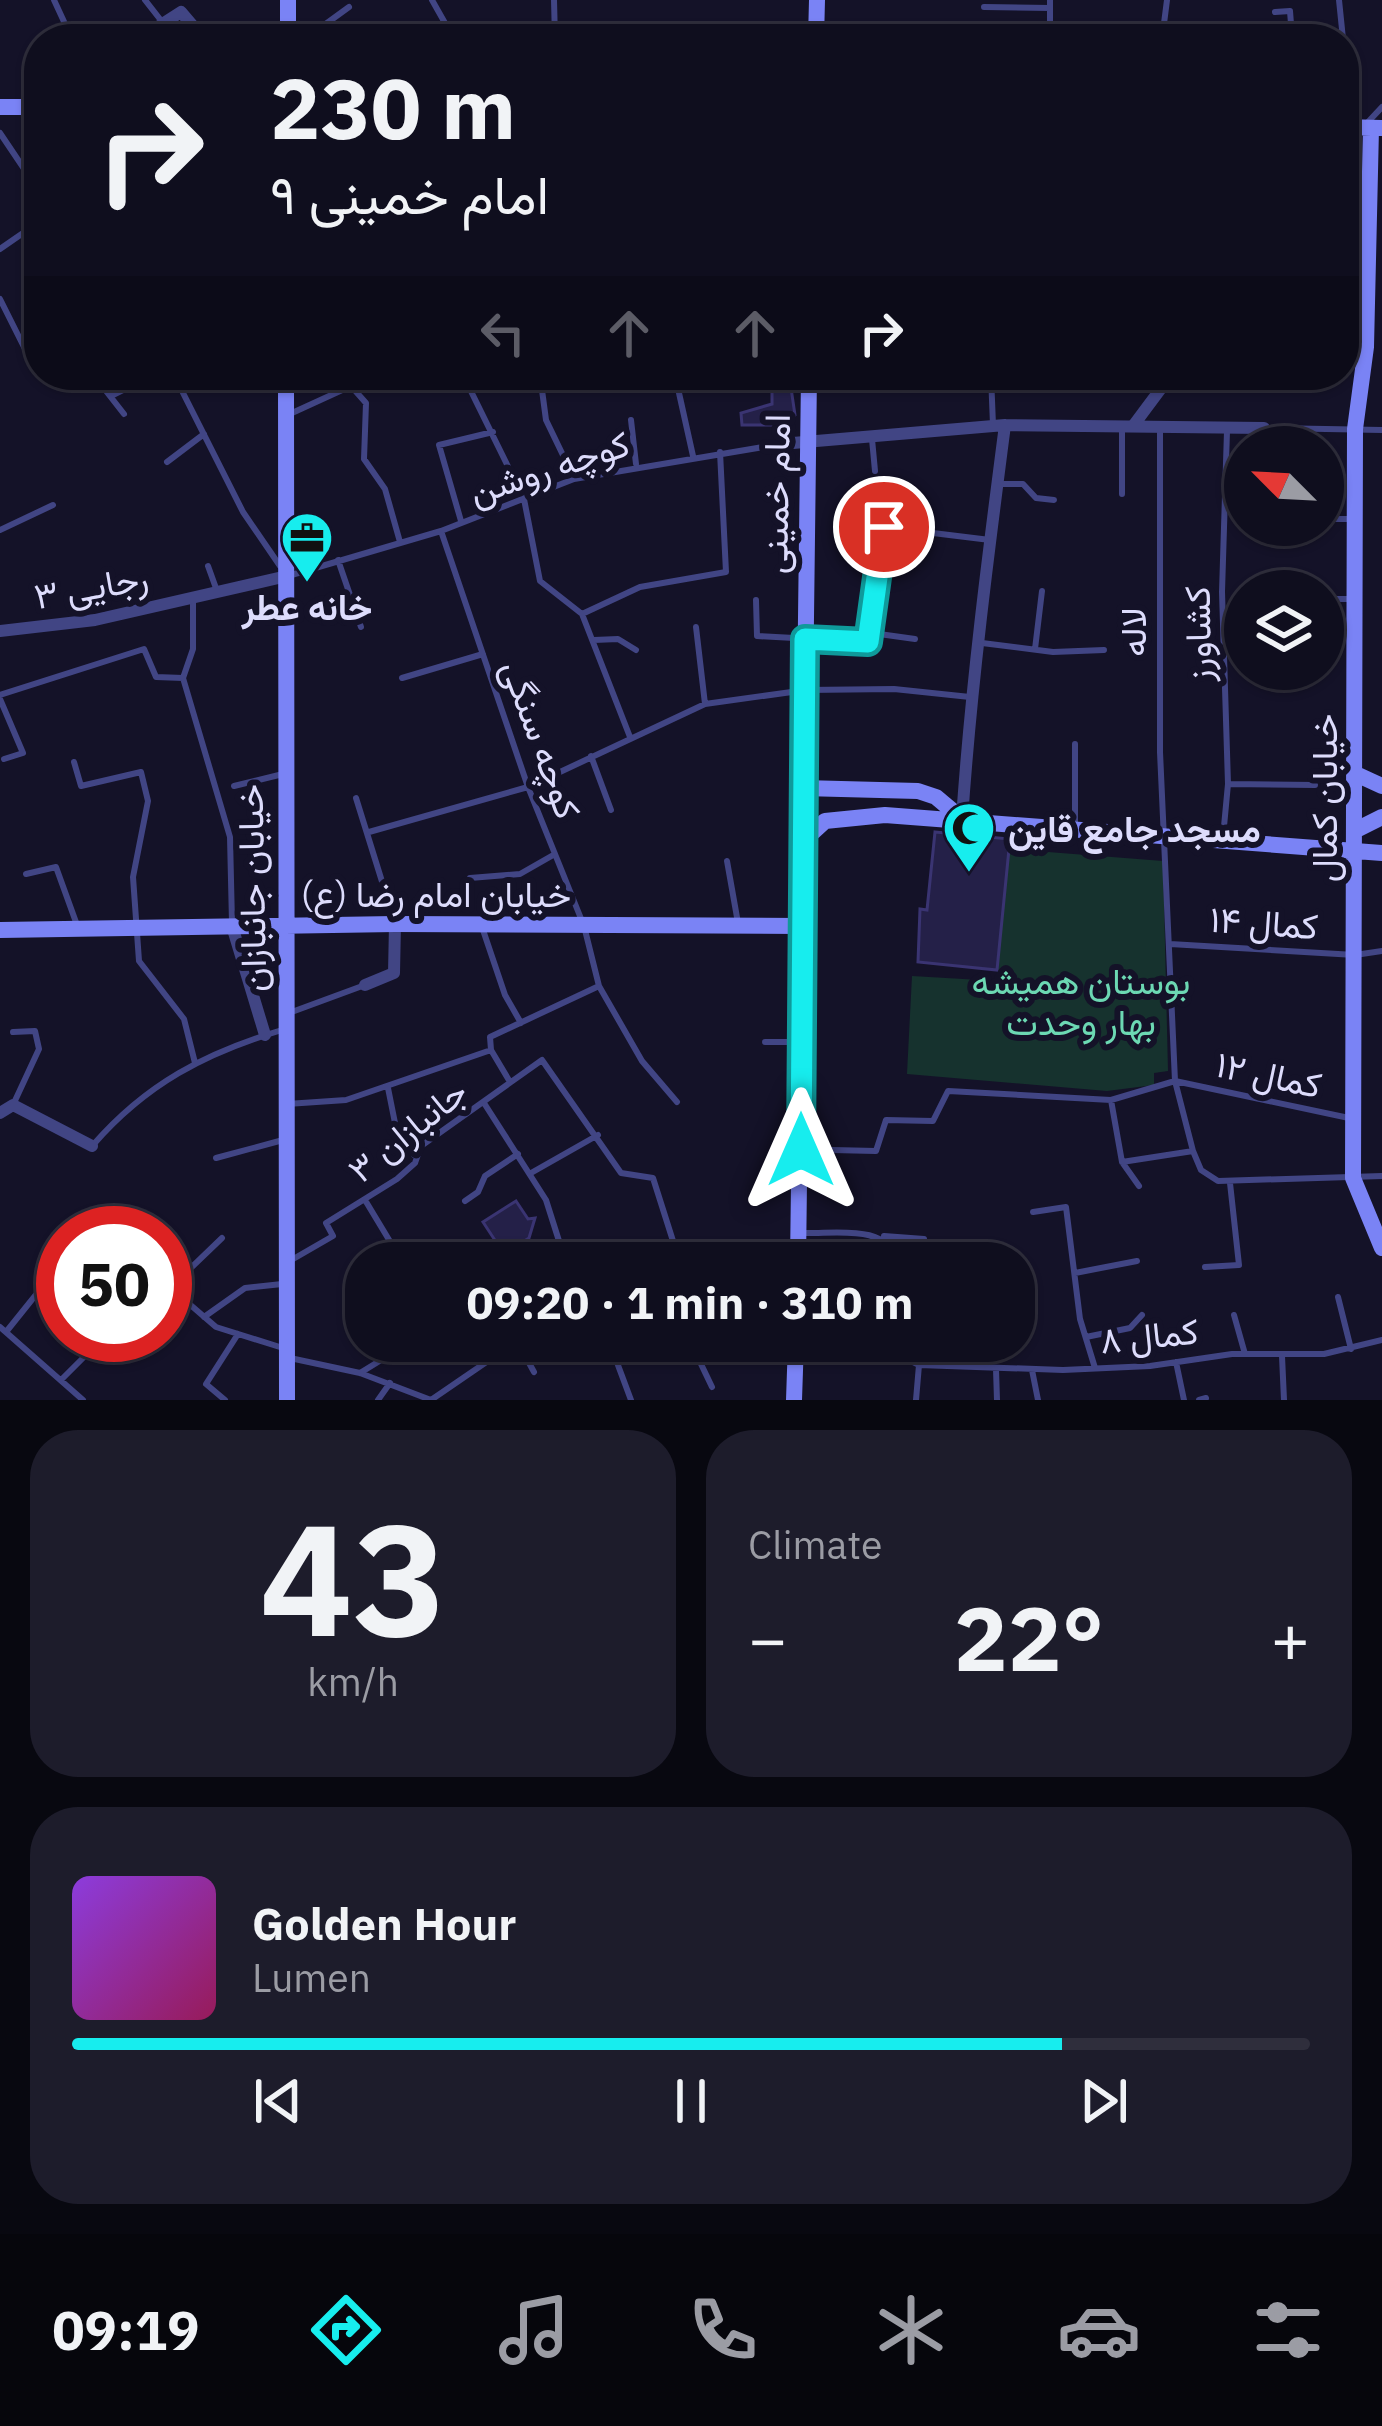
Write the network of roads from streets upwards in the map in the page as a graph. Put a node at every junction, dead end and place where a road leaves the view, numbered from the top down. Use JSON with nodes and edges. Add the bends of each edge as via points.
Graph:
{"nodes":[{"id":1,"x":162,"y":24,"type":"edge"},
{"id":2,"x":191,"y":24,"type":"edge"},
{"id":3,"x":1362,"y":128,"type":"edge"},
{"id":4,"x":1375,"y":277,"type":"edge"},
{"id":5,"x":291,"y":390,"type":"edge"},
{"id":6,"x":809,"y":390,"type":"edge"},
{"id":7,"x":1159,"y":390,"type":"edge"},
{"id":8,"x":999,"y":425,"type":"junction"},
{"id":9,"x":1127,"y":426,"type":"junction"},
{"id":10,"x":1224,"y":428,"type":"edge"},
{"id":11,"x":811,"y":438,"type":"junction"},
{"id":12,"x":781,"y":444,"type":"road end"},
{"id":13,"x":286,"y":576,"type":"junction"},
{"id":14,"x":0,"y":631,"type":"edge"},
{"id":15,"x":1358,"y":775,"type":"junction"},
{"id":16,"x":1382,"y":786,"type":"edge"},
{"id":17,"x":803,"y":788,"type":"junction"},
{"id":18,"x":1382,"y":817,"type":"edge"},
{"id":19,"x":962,"y":819,"type":"junction"},
{"id":20,"x":1356,"y":840,"type":"junction"},
{"id":21,"x":802,"y":842,"type":"junction"},
{"id":22,"x":1382,"y":853,"type":"edge"},
{"id":23,"x":395,"y":924,"type":"junction"},
{"id":24,"x":232,"y":926,"type":"junction"},
{"id":25,"x":286,"y":926,"type":"junction"},
{"id":26,"x":801,"y":926,"type":"junction"},
{"id":27,"x":0,"y":930,"type":"edge"},
{"id":28,"x":364,"y":985,"type":"road end"},
{"id":29,"x":265,"y":1035,"type":"road end"},
{"id":30,"x":0,"y":1113,"type":"edge"},
{"id":31,"x":92,"y":1147,"type":"road end"},
{"id":32,"x":1380,"y":1237,"type":"edge"},
{"id":33,"x":798,"y":1242,"type":"edge"},
{"id":34,"x":795,"y":1362,"type":"edge"},
{"id":35,"x":287,"y":1400,"type":"edge"},
{"id":36,"x":794,"y":1400,"type":"edge"}],
"edges":[{"from":1,"to":2,"type":"street","via":[[181,12]]},
{"from":3,"to":4,"type":"street","name":"خیابان کمال"},
{"from":4,"to":15,"type":"street","name":"خیابان کمال","via":[[1355,429]]},
{"from":5,"to":13,"type":"street","name":"خیابان جانبازان"},
{"from":6,"to":11,"type":"street","name":"امام خمینی"},
{"from":7,"to":9,"type":"street"},
{"from":8,"to":9,"type":"street"},
{"from":8,"to":11,"type":"street"},
{"from":8,"to":19,"type":"street"},
{"from":9,"to":10,"type":"street"},
{"from":11,"to":12,"type":"street"},
{"from":11,"to":17,"type":"street","name":"امام خمینی"},
{"from":13,"to":14,"type":"street","name":"رجایی ۳","via":[[94,620]]},
{"from":13,"to":25,"type":"street","name":"خیابان جانبازان"},
{"from":15,"to":16,"type":"street"},
{"from":15,"to":20,"type":"street","name":"خیابان کمال"},
{"from":17,"to":19,"type":"street","via":[[918,791]]},
{"from":17,"to":21,"type":"street","name":"امام خمینی"},
{"from":18,"to":20,"type":"street"},
{"from":19,"to":20,"type":"street","via":[[1076,832]]},
{"from":19,"to":21,"type":"street","via":[[825,820]]},
{"from":20,"to":22,"type":"street"},
{"from":20,"to":32,"type":"street","name":"خیابان کمال","via":[[1353,1178]]},
{"from":21,"to":26,"type":"street","name":"امام خمینی"},
{"from":23,"to":25,"type":"street","name":"خیابان امام رضا (ع)"},
{"from":23,"to":26,"type":"street","name":"خیابان امام رضا (ع)"},
{"from":23,"to":28,"type":"street","via":[[394,973]]},
{"from":24,"to":25,"type":"street","name":"خیابان امام رضا (ع)"},
{"from":24,"to":27,"type":"street","name":"خیابان امام رضا (ع)"},
{"from":24,"to":29,"type":"street"},
{"from":25,"to":35,"type":"street","name":"خیابان جانبازان"},
{"from":26,"to":33,"type":"street","name":"امام خمینی"},
{"from":30,"to":31,"type":"street","via":[[13,1105]]},
{"from":34,"to":36,"type":"street"}]}
